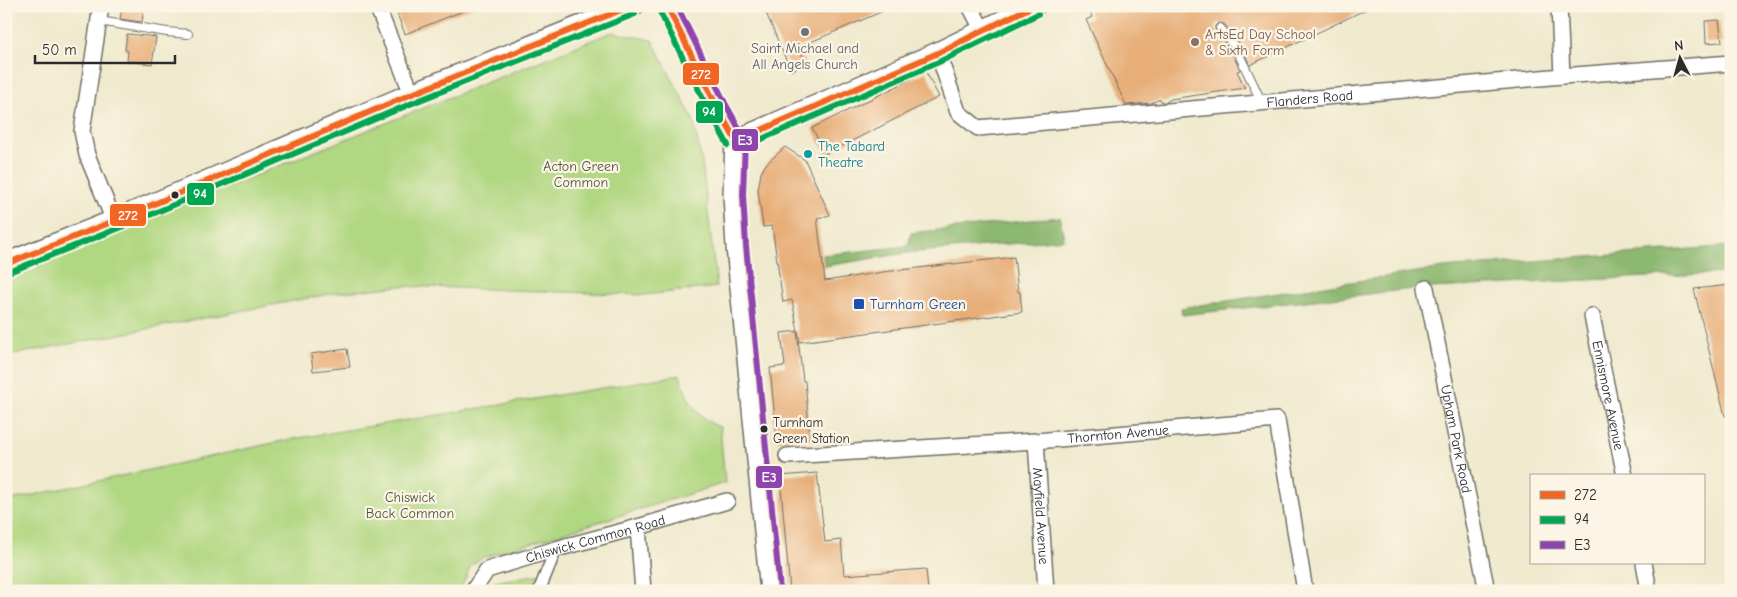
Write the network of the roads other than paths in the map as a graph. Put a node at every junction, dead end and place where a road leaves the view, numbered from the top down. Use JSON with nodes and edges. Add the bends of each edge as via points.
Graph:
{"nodes":[{"id":1,"x":377,"y":6,"type":"edge"},
{"id":2,"x":632,"y":6,"type":"edge"},
{"id":3,"x":666,"y":6,"type":"edge"},
{"id":4,"x":970,"y":6,"type":"edge"},
{"id":5,"x":1034,"y":6,"type":"edge"},
{"id":6,"x":1559,"y":6,"type":"edge"},
{"id":7,"x":100,"y":14,"type":"edge"},
{"id":8,"x":1220,"y":28,"type":"dead end"},
{"id":9,"x":983,"y":31,"type":"junction"},
{"id":10,"x":188,"y":34,"type":"dead end"},
{"id":11,"x":938,"y":53,"type":"junction"},
{"id":12,"x":1731,"y":63,"type":"edge"},
{"id":13,"x":1562,"y":76,"type":"junction"},
{"id":14,"x":412,"y":94,"type":"junction"},
{"id":15,"x":1262,"y":103,"type":"junction"},
{"id":16,"x":736,"y":141,"type":"junction"},
{"id":17,"x":114,"y":221,"type":"junction"},
{"id":18,"x":6,"y":264,"type":"edge"},
{"id":19,"x":1426,"y":288,"type":"dead end"},
{"id":20,"x":1592,"y":316,"type":"dead end"},
{"id":21,"x":1036,"y":441,"type":"junction"},
{"id":22,"x":787,"y":456,"type":"dead end"},
{"id":23,"x":1625,"y":474,"type":"edge"},
{"id":24,"x":727,"y":501,"type":"dead end"},
{"id":25,"x":638,"y":528,"type":"junction"},
{"id":26,"x":556,"y":549,"type":"junction"},
{"id":27,"x":1644,"y":564,"type":"edge"},
{"id":28,"x":472,"y":591,"type":"edge"},
{"id":29,"x":539,"y":591,"type":"edge"},
{"id":30,"x":643,"y":591,"type":"edge"},
{"id":31,"x":771,"y":591,"type":"edge"},
{"id":32,"x":1046,"y":591,"type":"edge"},
{"id":33,"x":1305,"y":591,"type":"edge"},
{"id":34,"x":1487,"y":591,"type":"edge"},
{"id":35,"x":1649,"y":591,"type":"edge"}],
"edges":[{"from":1,"to":14,"type":"street"},
{"from":2,"to":14,"type":"main road"},
{"from":3,"to":16,"type":"main road"},
{"from":4,"to":9,"type":"street"},
{"from":5,"to":9,"type":"main road"},
{"from":6,"to":13,"type":"street"},
{"from":7,"to":10,"type":"lane","via":[[167,32]]},
{"from":7,"to":17,"type":"street","via":[[82,131],[87,155]]},
{"from":8,"to":15,"type":"lane","via":[[1236,48]]},
{"from":9,"to":11,"type":"main road"},
{"from":11,"to":15,"type":"street","name":"Flanders Road","via":[[958,112],[978,128]]},
{"from":11,"to":16,"type":"main road"},
{"from":12,"to":13,"type":"street","name":"Flanders Road"},
{"from":13,"to":15,"type":"street","name":"Flanders Road"},
{"from":14,"to":17,"type":"main road"},
{"from":16,"to":31,"type":"main road","via":[[734,195],[737,247]]},
{"from":17,"to":18,"type":"main road"},
{"from":19,"to":34,"type":"street","name":"Upham Park Road"},
{"from":20,"to":23,"type":"street","name":"Ennismore Avenue"},
{"from":21,"to":22,"type":"street","name":"Thornton Avenue"},
{"from":21,"to":32,"type":"street","name":"Mayfield Avenue"},
{"from":21,"to":33,"type":"street","name":"Thornton Avenue","via":[[1277,420]]},
{"from":24,"to":25,"type":"street","name":"Chiswick Common Road"},
{"from":25,"to":26,"type":"street","name":"Chiswick Common Road"},
{"from":25,"to":30,"type":"street"},
{"from":26,"to":28,"type":"street","name":"Chiswick Common Road","via":[[487,570]]},
{"from":26,"to":29,"type":"street"},
{"from":27,"to":35,"type":"street"}]}
